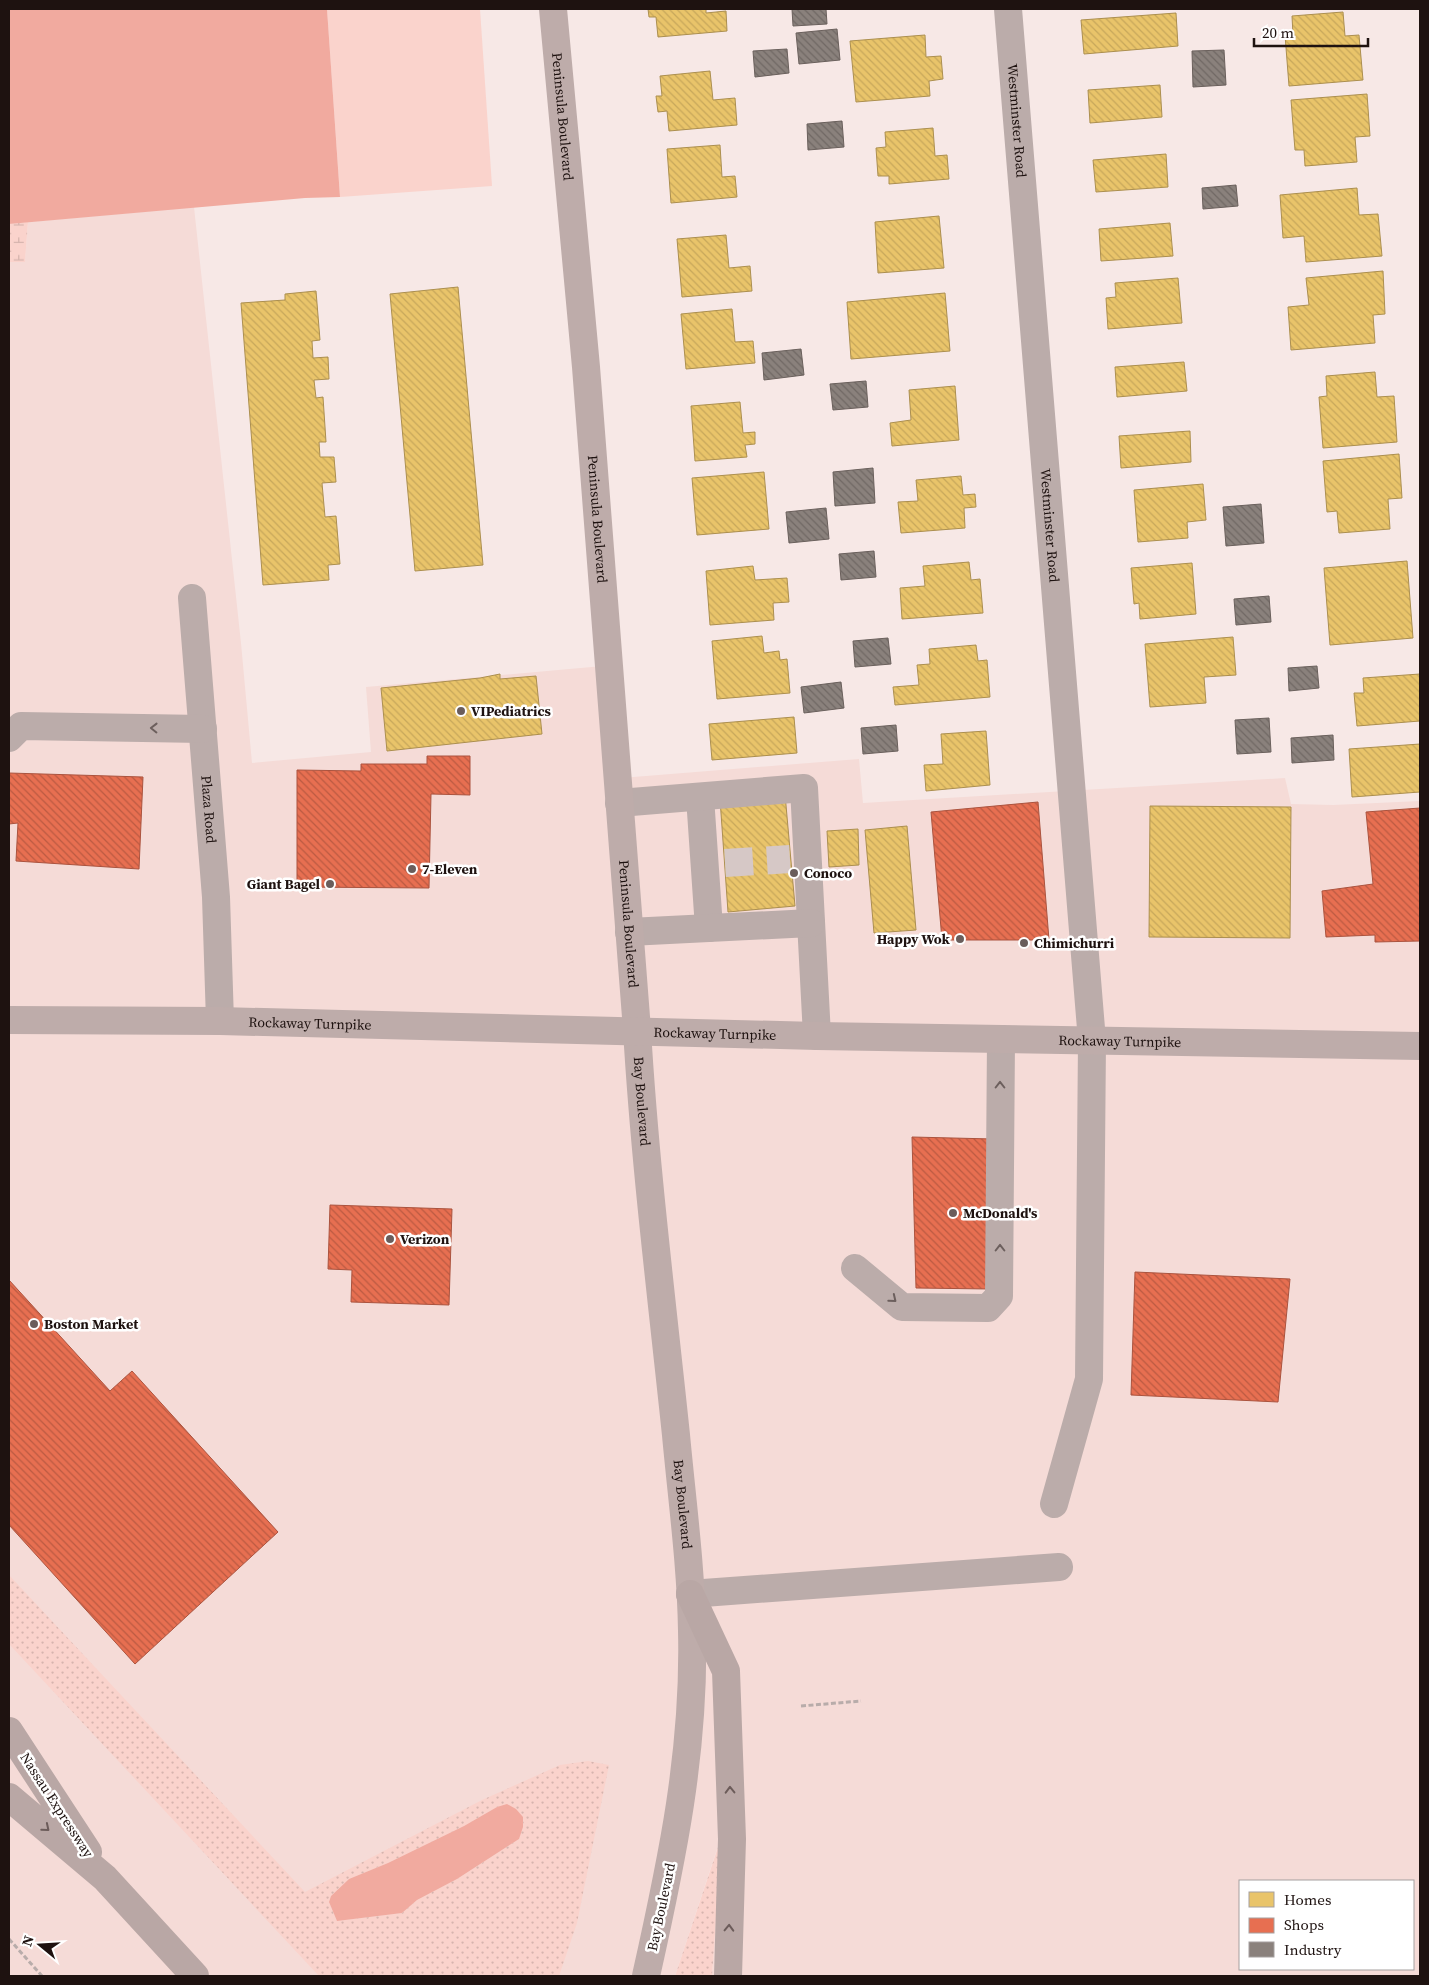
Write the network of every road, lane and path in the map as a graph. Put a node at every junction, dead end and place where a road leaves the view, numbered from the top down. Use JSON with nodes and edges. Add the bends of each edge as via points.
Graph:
{"nodes":[{"id":1,"x":553,"y":9,"type":"edge"},
{"id":2,"x":1008,"y":9,"type":"edge"},
{"id":3,"x":192,"y":598,"type":"dead end"},
{"id":4,"x":203,"y":729,"type":"junction"},
{"id":5,"x":9,"y":738,"type":"edge"},
{"id":6,"x":700,"y":797,"type":"junction"},
{"id":7,"x":619,"y":803,"type":"junction"},
{"id":8,"x":811,"y":923,"type":"junction"},
{"id":9,"x":708,"y":928,"type":"junction"},
{"id":10,"x":629,"y":932,"type":"junction"},
{"id":11,"x":9,"y":1020,"type":"edge"},
{"id":12,"x":220,"y":1021,"type":"junction"},
{"id":13,"x":637,"y":1030,"type":"junction"},
{"id":14,"x":817,"y":1036,"type":"junction"},
{"id":15,"x":1001,"y":1039,"type":"junction"},
{"id":16,"x":1092,"y":1041,"type":"junction"},
{"id":17,"x":1420,"y":1046,"type":"edge"},
{"id":18,"x":855,"y":1268,"type":"dead end"},
{"id":19,"x":1054,"y":1504,"type":"dead end"},
{"id":20,"x":1059,"y":1566,"type":"dead end"},
{"id":21,"x":690,"y":1594,"type":"junction"},
{"id":22,"x":861,"y":1701,"type":"dead end"},
{"id":23,"x":801,"y":1706,"type":"dead end"},
{"id":24,"x":9,"y":1731,"type":"edge"},
{"id":25,"x":9,"y":1796,"type":"edge"},
{"id":26,"x":105,"y":1878,"type":"junction"},
{"id":27,"x":9,"y":1939,"type":"edge"},
{"id":28,"x":42,"y":1976,"type":"edge"},
{"id":29,"x":195,"y":1976,"type":"edge"},
{"id":30,"x":646,"y":1976,"type":"edge"},
{"id":31,"x":728,"y":1976,"type":"edge"}],
"edges":[{"from":1,"to":7,"type":"main road","name":"Peninsula Boulevard","via":[[586,367]]},
{"from":2,"to":16,"type":"street","name":"Westminster Road"},
{"from":3,"to":4,"type":"street","name":"Plaza Road"},
{"from":4,"to":5,"type":"street","one_way":true,"via":[[21,726]]},
{"from":4,"to":12,"type":"street","name":"Plaza Road","via":[[216,897]]},
{"from":6,"to":7,"type":"street"},
{"from":6,"to":8,"type":"street","via":[[804,788],[799,858]]},
{"from":6,"to":9,"type":"street","via":[[715,863]]},
{"from":7,"to":10,"type":"main road","name":"Peninsula Boulevard"},
{"from":8,"to":9,"type":"street"},
{"from":8,"to":14,"type":"street"},
{"from":9,"to":10,"type":"street"},
{"from":10,"to":13,"type":"main road","name":"Peninsula Boulevard"},
{"from":11,"to":12,"type":"main road","name":"Rockaway Turnpike"},
{"from":12,"to":13,"type":"main road","name":"Rockaway Turnpike"},
{"from":13,"to":14,"type":"main road","name":"Rockaway Turnpike"},
{"from":13,"to":21,"type":"main road","name":"Bay Boulevard","via":[[641,1109]]},
{"from":14,"to":15,"type":"main road","name":"Rockaway Turnpike"},
{"from":15,"to":16,"type":"main road","name":"Rockaway Turnpike"},
{"from":18,"to":15,"type":"street","one_way":true,"via":[[902,1307],[988,1308],[1000,1296]]},
{"from":16,"to":17,"type":"main road","name":"Rockaway Turnpike"},
{"from":16,"to":19,"type":"street","name":"Westminster Road","via":[[1089,1379]]},
{"from":20,"to":21,"type":"street"},
{"from":21,"to":30,"type":"main road","name":"Bay Boulevard","via":[[692,1675],[686,1771]]},
{"from":31,"to":21,"type":"highway","one_way":true,"via":[[732,1839],[726,1672]]},
{"from":22,"to":23,"type":"path"},
{"from":24,"to":26,"type":"highway","name":"Nassau Expressway"},
{"from":25,"to":26,"type":"highway","name":"Nassau Expressway","one_way":true},
{"from":26,"to":29,"type":"highway","name":"Nassau Expressway"},
{"from":27,"to":28,"type":"path"}]}
